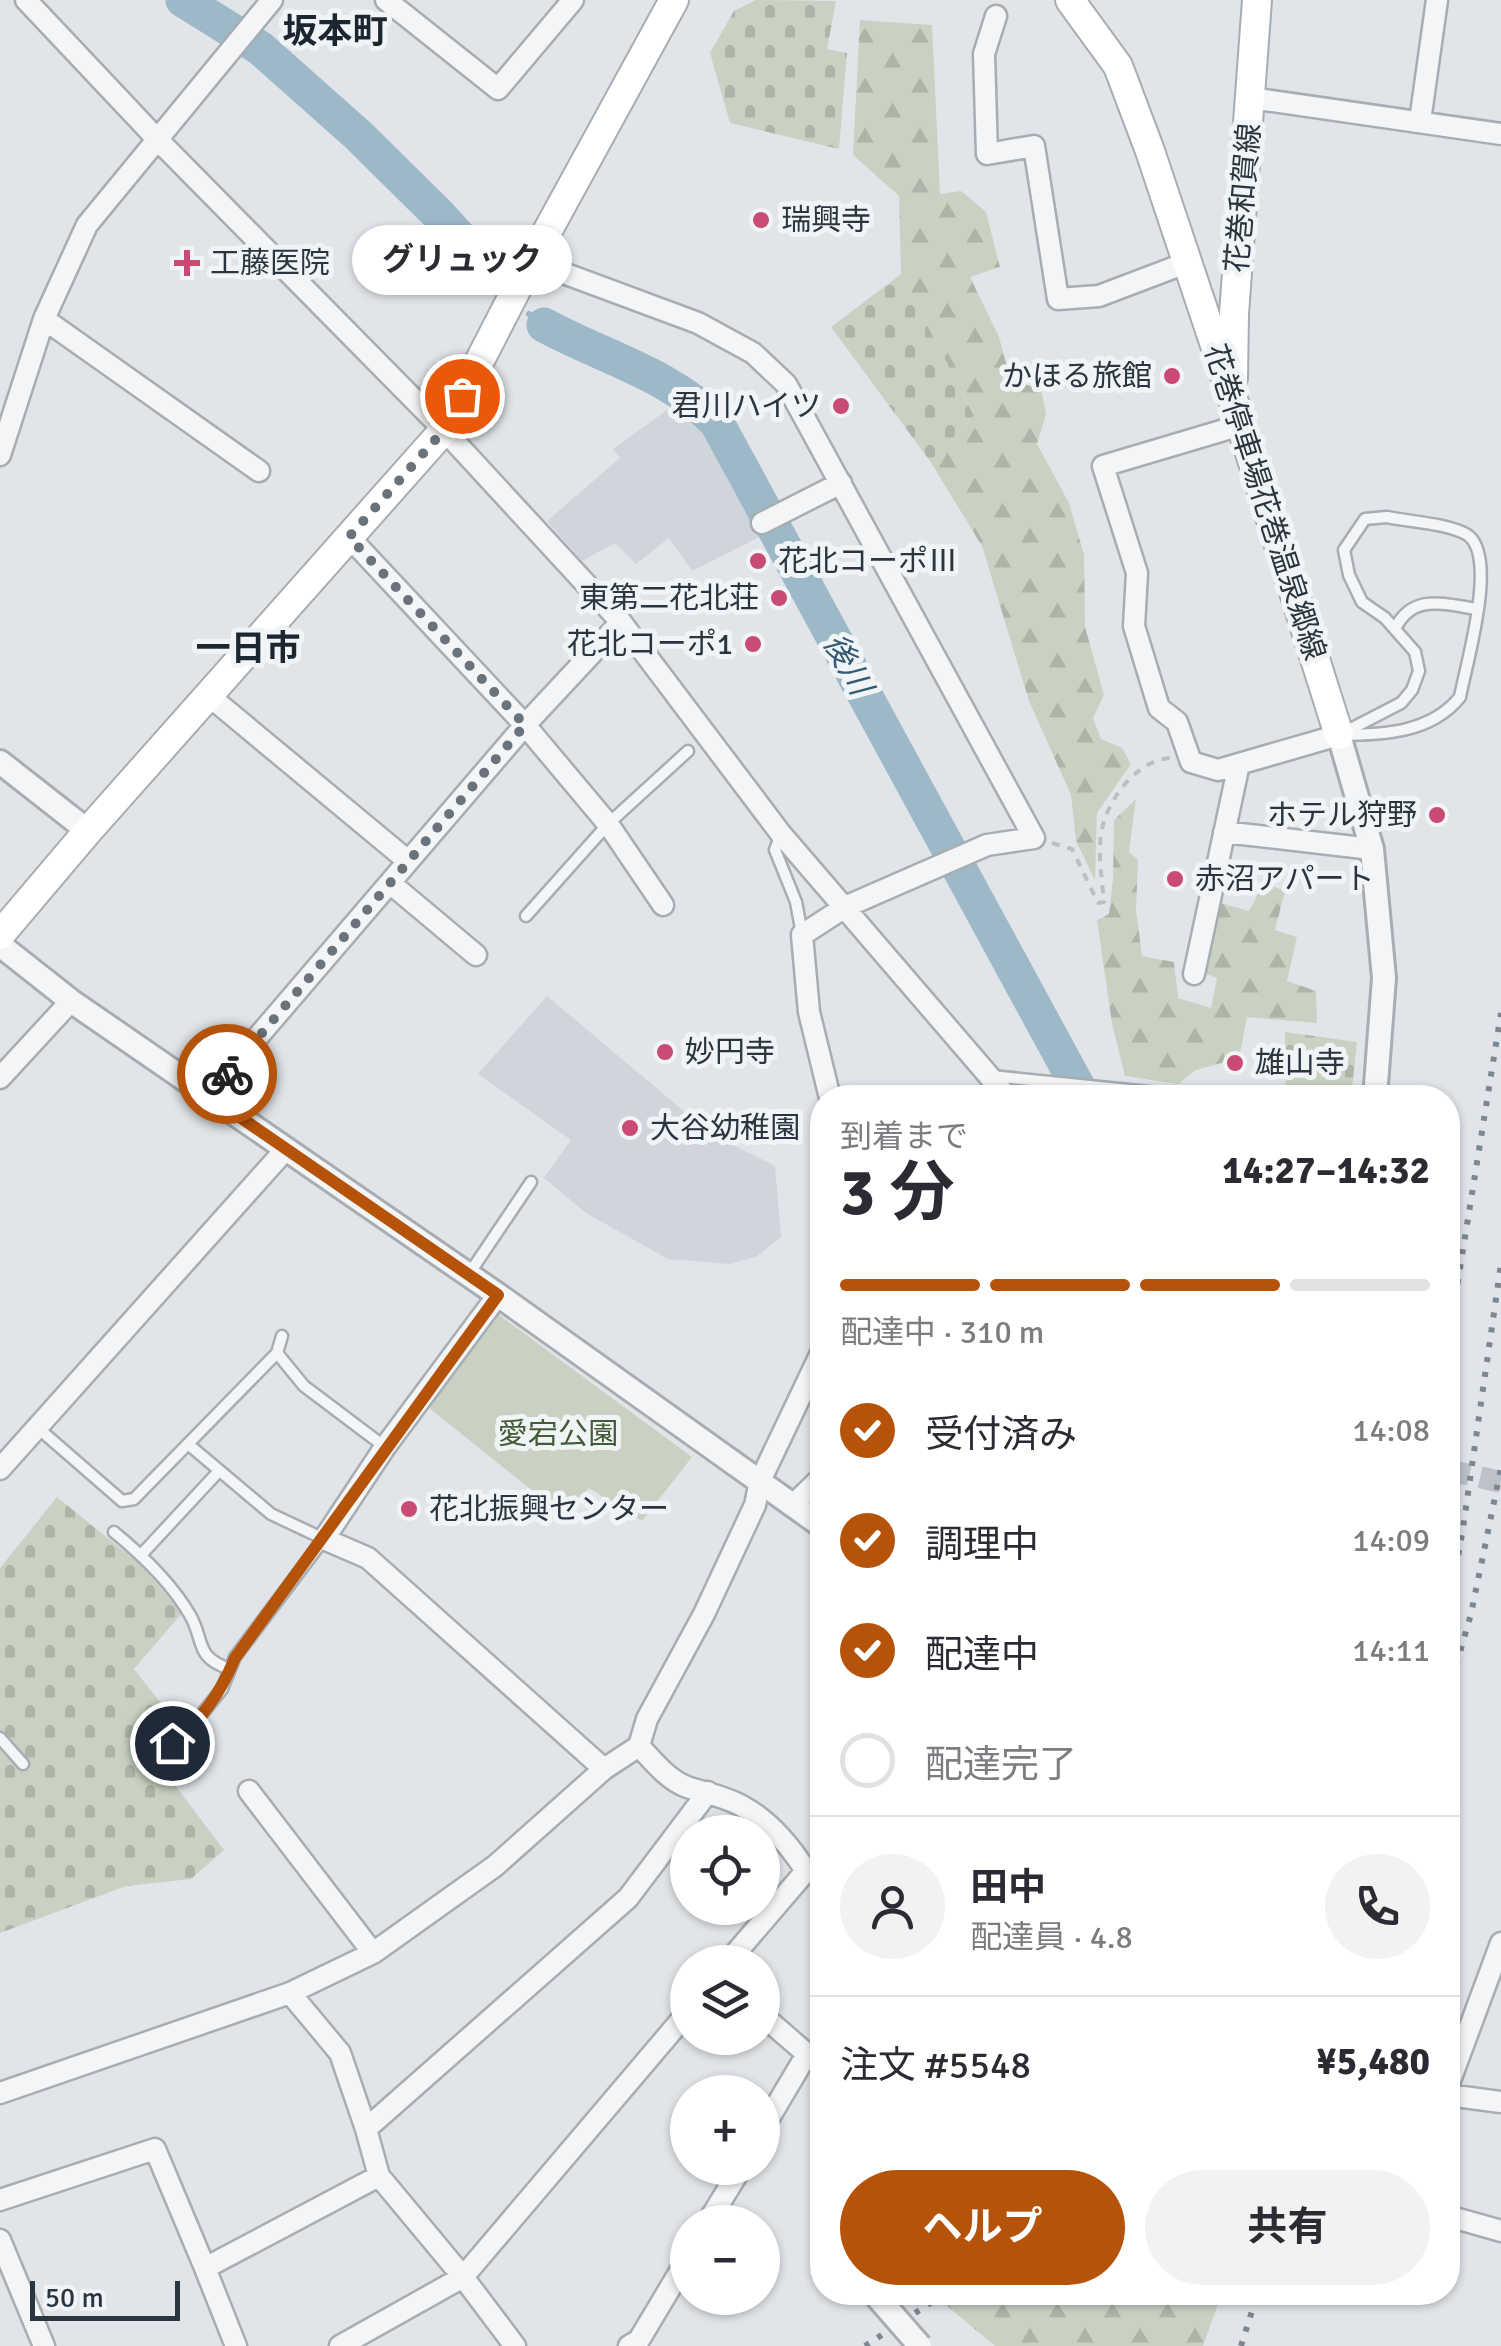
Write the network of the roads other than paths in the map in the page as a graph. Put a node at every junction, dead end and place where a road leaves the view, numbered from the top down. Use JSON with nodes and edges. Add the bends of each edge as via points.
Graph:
{"nodes":[{"id":1,"x":26,"y":0,"type":"edge"},
{"id":2,"x":272,"y":0,"type":"edge"},
{"id":3,"x":386,"y":0,"type":"edge"},
{"id":4,"x":574,"y":0,"type":"edge"},
{"id":5,"x":674,"y":0,"type":"edge"},
{"id":6,"x":1070,"y":0,"type":"edge"},
{"id":7,"x":1257,"y":0,"type":"edge"},
{"id":8,"x":1437,"y":0,"type":"edge"},
{"id":9,"x":996,"y":16,"type":"dead end"},
{"id":10,"x":1251,"y":98,"type":"junction"},
{"id":11,"x":1420,"y":121,"type":"junction"},
{"id":12,"x":1501,"y":134,"type":"edge"},
{"id":13,"x":158,"y":140,"type":"junction"},
{"id":14,"x":531,"y":261,"type":"junction"},
{"id":15,"x":1187,"y":267,"type":"junction"},
{"id":16,"x":1237,"y":273,"type":"junction"},
{"id":17,"x":44,"y":319,"type":"junction"},
{"id":18,"x":1232,"y":396,"type":"junction"},
{"id":19,"x":1241,"y":425,"type":"junction"},
{"id":20,"x":444,"y":430,"type":"junction"},
{"id":21,"x":0,"y":455,"type":"edge"},
{"id":22,"x":259,"y":471,"type":"dead end"},
{"id":23,"x":840,"y":483,"type":"junction"},
{"id":24,"x":762,"y":523,"type":"dead end"},
{"id":25,"x":349,"y":537,"type":"junction"},
{"id":26,"x":1477,"y":609,"type":"junction"},
{"id":27,"x":621,"y":622,"type":"junction"},
{"id":28,"x":1395,"y":629,"type":"junction"},
{"id":29,"x":208,"y":696,"type":"junction"},
{"id":30,"x":525,"y":725,"type":"junction"},
{"id":31,"x":1339,"y":734,"type":"junction"},
{"id":32,"x":688,"y":751,"type":"dead end"},
{"id":33,"x":0,"y":762,"type":"edge"},
{"id":34,"x":1239,"y":764,"type":"junction"},
{"id":35,"x":608,"y":824,"type":"junction"},
{"id":36,"x":88,"y":830,"type":"junction"},
{"id":37,"x":1224,"y":832,"type":"junction"},
{"id":38,"x":781,"y":834,"type":"junction"},
{"id":39,"x":1372,"y":849,"type":"junction"},
{"id":40,"x":408,"y":861,"type":"junction"},
{"id":41,"x":390,"y":883,"type":"junction"},
{"id":42,"x":663,"y":904,"type":"dead end"},
{"id":43,"x":845,"y":908,"type":"junction"},
{"id":44,"x":526,"y":916,"type":"dead end"},
{"id":45,"x":0,"y":935,"type":"edge"},
{"id":46,"x":802,"y":935,"type":"junction"},
{"id":47,"x":0,"y":945,"type":"edge"},
{"id":48,"x":476,"y":955,"type":"dead end"},
{"id":49,"x":1194,"y":974,"type":"dead end"},
{"id":50,"x":71,"y":1000,"type":"junction"},
{"id":51,"x":990,"y":1076,"type":"junction"},
{"id":52,"x":0,"y":1078,"type":"edge"},
{"id":53,"x":827,"y":1085,"type":"edge"},
{"id":54,"x":997,"y":1085,"type":"edge"},
{"id":55,"x":1056,"y":1085,"type":"edge"},
{"id":56,"x":1376,"y":1085,"type":"edge"},
{"id":57,"x":208,"y":1095,"type":"junction"},
{"id":58,"x":286,"y":1149,"type":"junction"},
{"id":59,"x":531,"y":1182,"type":"dead end"},
{"id":60,"x":468,"y":1274,"type":"junction"},
{"id":61,"x":498,"y":1295,"type":"junction"},
{"id":62,"x":282,"y":1336,"type":"dead end"},
{"id":63,"x":277,"y":1352,"type":"junction"},
{"id":64,"x":810,"y":1376,"type":"edge"},
{"id":65,"x":37,"y":1427,"type":"junction"},
{"id":66,"x":188,"y":1444,"type":"junction"},
{"id":67,"x":385,"y":1447,"type":"junction"},
{"id":68,"x":0,"y":1468,"type":"edge"},
{"id":69,"x":219,"y":1471,"type":"junction"},
{"id":70,"x":760,"y":1481,"type":"junction"},
{"id":71,"x":810,"y":1488,"type":"edge"},
{"id":72,"x":792,"y":1505,"type":"junction"},
{"id":73,"x":810,"y":1518,"type":"edge"},
{"id":74,"x":114,"y":1532,"type":"dead end"},
{"id":75,"x":324,"y":1538,"type":"junction"},
{"id":76,"x":141,"y":1555,"type":"junction"},
{"id":77,"x":230,"y":1669,"type":"junction"},
{"id":78,"x":0,"y":1738,"type":"edge"},
{"id":79,"x":639,"y":1746,"type":"junction"},
{"id":80,"x":154,"y":1756,"type":"dead end"},
{"id":81,"x":23,"y":1764,"type":"dead end"},
{"id":82,"x":604,"y":1768,"type":"junction"},
{"id":83,"x":249,"y":1791,"type":"dead end"},
{"id":84,"x":708,"y":1792,"type":"junction"},
{"id":85,"x":1501,"y":1943,"type":"edge"},
{"id":86,"x":743,"y":1945,"type":"edge"},
{"id":87,"x":373,"y":1953,"type":"junction"},
{"id":88,"x":1497,"y":1966,"type":"edge"},
{"id":89,"x":290,"y":1993,"type":"junction"},
{"id":90,"x":780,"y":2030,"type":"edge"},
{"id":91,"x":670,"y":2033,"type":"edge"},
{"id":92,"x":1460,"y":2057,"type":"edge"},
{"id":93,"x":0,"y":2094,"type":"edge"},
{"id":94,"x":1460,"y":2097,"type":"edge"},
{"id":95,"x":780,"y":2100,"type":"edge"},
{"id":96,"x":1501,"y":2102,"type":"edge"},
{"id":97,"x":366,"y":2129,"type":"junction"},
{"id":98,"x":379,"y":2176,"type":"junction"},
{"id":99,"x":0,"y":2200,"type":"edge"},
{"id":100,"x":1460,"y":2219,"type":"edge"},
{"id":101,"x":1501,"y":2231,"type":"edge"},
{"id":102,"x":0,"y":2240,"type":"edge"},
{"id":103,"x":204,"y":2268,"type":"junction"},
{"id":104,"x":462,"y":2277,"type":"junction"},
{"id":105,"x":670,"y":2288,"type":"edge"},
{"id":106,"x":884,"y":2305,"type":"edge"},
{"id":107,"x":44,"y":2346,"type":"edge"},
{"id":108,"x":236,"y":2346,"type":"edge"},
{"id":109,"x":340,"y":2346,"type":"edge"},
{"id":110,"x":515,"y":2346,"type":"edge"},
{"id":111,"x":629,"y":2346,"type":"edge"},
{"id":112,"x":920,"y":2346,"type":"edge"}],
"edges":[{"from":1,"to":13,"type":"street"},
{"from":2,"to":13,"type":"street"},
{"from":3,"to":4,"type":"street","via":[[498,90]]},
{"from":5,"to":14,"type":"main road"},
{"from":6,"to":15,"type":"main road","name":"花巻停車場花巻温泉郷線","via":[[1118,66]]},
{"from":7,"to":10,"type":"main road","name":"花巻和賀線"},
{"from":8,"to":11,"type":"street"},
{"from":9,"to":15,"type":"street","via":[[984,54],[986,154],[1034,146],[1058,299],[1098,296]]},
{"from":10,"to":11,"type":"street"},
{"from":10,"to":16,"type":"main road","name":"花巻和賀線"},
{"from":11,"to":12,"type":"street"},
{"from":13,"to":17,"type":"street","via":[[87,225]]},
{"from":13,"to":20,"type":"street"},
{"from":14,"to":20,"type":"main road"},
{"from":14,"to":23,"type":"street","via":[[698,323],[753,353],[786,384]]},
{"from":15,"to":16,"type":"main road"},
{"from":15,"to":18,"type":"main road","name":"花巻停車場花巻温泉郷線"},
{"from":16,"to":18,"type":"main road","name":"花巻和賀線"},
{"from":17,"to":21,"type":"street"},
{"from":17,"to":22,"type":"street"},
{"from":18,"to":19,"type":"main road","name":"花巻停車場花巻温泉郷線"},
{"from":19,"to":31,"type":"main road","name":"花巻停車場花巻温泉郷線"},
{"from":19,"to":34,"type":"street","via":[[1103,466],[1137,572],[1134,626],[1159,708],[1178,722],[1191,762],[1218,770]]},
{"from":20,"to":25,"type":"main road"},
{"from":20,"to":27,"type":"street"},
{"from":23,"to":24,"type":"street"},
{"from":23,"to":43,"type":"street","via":[[1034,838],[987,845]]},
{"from":25,"to":29,"type":"main road"},
{"from":25,"to":30,"type":"street"},
{"from":26,"to":28,"type":"lane","via":[[1413,606]]},
{"from":26,"to":28,"type":"lane","via":[[1484,570],[1477,542],[1464,533],[1387,517],[1365,519],[1344,550],[1349,575],[1362,602]]},
{"from":26,"to":31,"type":"lane","via":[[1460,697],[1447,714],[1382,735]]},
{"from":27,"to":30,"type":"street"},
{"from":27,"to":38,"type":"street"},
{"from":28,"to":31,"type":"lane","via":[[1415,652],[1419,672],[1412,690],[1401,703]]},
{"from":29,"to":36,"type":"main road"},
{"from":29,"to":40,"type":"street"},
{"from":30,"to":35,"type":"street"},
{"from":30,"to":40,"type":"street"},
{"from":31,"to":34,"type":"street"},
{"from":31,"to":39,"type":"street"},
{"from":32,"to":35,"type":"lane"},
{"from":33,"to":36,"type":"street"},
{"from":34,"to":37,"type":"street"},
{"from":35,"to":42,"type":"street"},
{"from":35,"to":44,"type":"lane"},
{"from":36,"to":45,"type":"main road"},
{"from":37,"to":39,"type":"street"},
{"from":37,"to":49,"type":"street"},
{"from":38,"to":43,"type":"street"},
{"from":38,"to":46,"type":"lane","via":[[775,850]]},
{"from":39,"to":56,"type":"street","via":[[1384,978]]},
{"from":40,"to":41,"type":"street"},
{"from":41,"to":48,"type":"street"},
{"from":41,"to":57,"type":"street"},
{"from":43,"to":46,"type":"street"},
{"from":43,"to":51,"type":"street"},
{"from":46,"to":53,"type":"street"},
{"from":47,"to":50,"type":"street"},
{"from":50,"to":52,"type":"street"},
{"from":50,"to":57,"type":"street"},
{"from":51,"to":54,"type":"street"},
{"from":51,"to":55,"type":"lane"},
{"from":57,"to":58,"type":"street"},
{"from":58,"to":60,"type":"street"},
{"from":58,"to":65,"type":"street"},
{"from":59,"to":60,"type":"lane"},
{"from":60,"to":61,"type":"street"},
{"from":61,"to":67,"type":"street"},
{"from":61,"to":70,"type":"street"},
{"from":62,"to":63,"type":"lane"},
{"from":63,"to":66,"type":"lane"},
{"from":63,"to":67,"type":"lane","via":[[304,1386]]},
{"from":64,"to":70,"type":"street"},
{"from":65,"to":66,"type":"lane","via":[[122,1501],[134,1500]]},
{"from":65,"to":68,"type":"street"},
{"from":66,"to":69,"type":"lane"},
{"from":67,"to":75,"type":"street"},
{"from":69,"to":75,"type":"lane","via":[[270,1514]]},
{"from":69,"to":76,"type":"lane"},
{"from":70,"to":72,"type":"street"},
{"from":70,"to":79,"type":"street","via":[[755,1506]]},
{"from":71,"to":72,"type":"street"},
{"from":72,"to":73,"type":"street"},
{"from":74,"to":76,"type":"lane"},
{"from":75,"to":77,"type":"lane"},
{"from":75,"to":82,"type":"street","via":[[368,1558]]},
{"from":76,"to":77,"type":"lane","via":[[192,1616],[200,1648],[214,1664]]},
{"from":77,"to":80,"type":"lane","via":[[190,1730]]},
{"from":78,"to":81,"type":"lane"},
{"from":79,"to":82,"type":"street"},
{"from":79,"to":84,"type":"street","via":[[660,1770]]},
{"from":82,"to":87,"type":"street","via":[[495,1866]]},
{"from":83,"to":87,"type":"street"},
{"from":84,"to":86,"type":"street","via":[[765,1820],[806,1871]]},
{"from":84,"to":97,"type":"street","via":[[628,1898]]},
{"from":85,"to":88,"type":"street"},
{"from":87,"to":89,"type":"street"},
{"from":88,"to":92,"type":"street"},
{"from":89,"to":93,"type":"street"},
{"from":89,"to":97,"type":"street","via":[[340,2053]]},
{"from":90,"to":95,"type":"street","via":[[808,2054]]},
{"from":91,"to":104,"type":"street"},
{"from":94,"to":96,"type":"street"},
{"from":97,"to":98,"type":"street"},
{"from":98,"to":103,"type":"street"},
{"from":98,"to":104,"type":"street"},
{"from":99,"to":103,"type":"street","via":[[155,2149]]},
{"from":100,"to":101,"type":"street"},
{"from":102,"to":107,"type":"street"},
{"from":103,"to":108,"type":"street"},
{"from":104,"to":109,"type":"street"},
{"from":104,"to":110,"type":"street"},
{"from":105,"to":111,"type":"street"},
{"from":106,"to":112,"type":"street","bridge":true}]}
